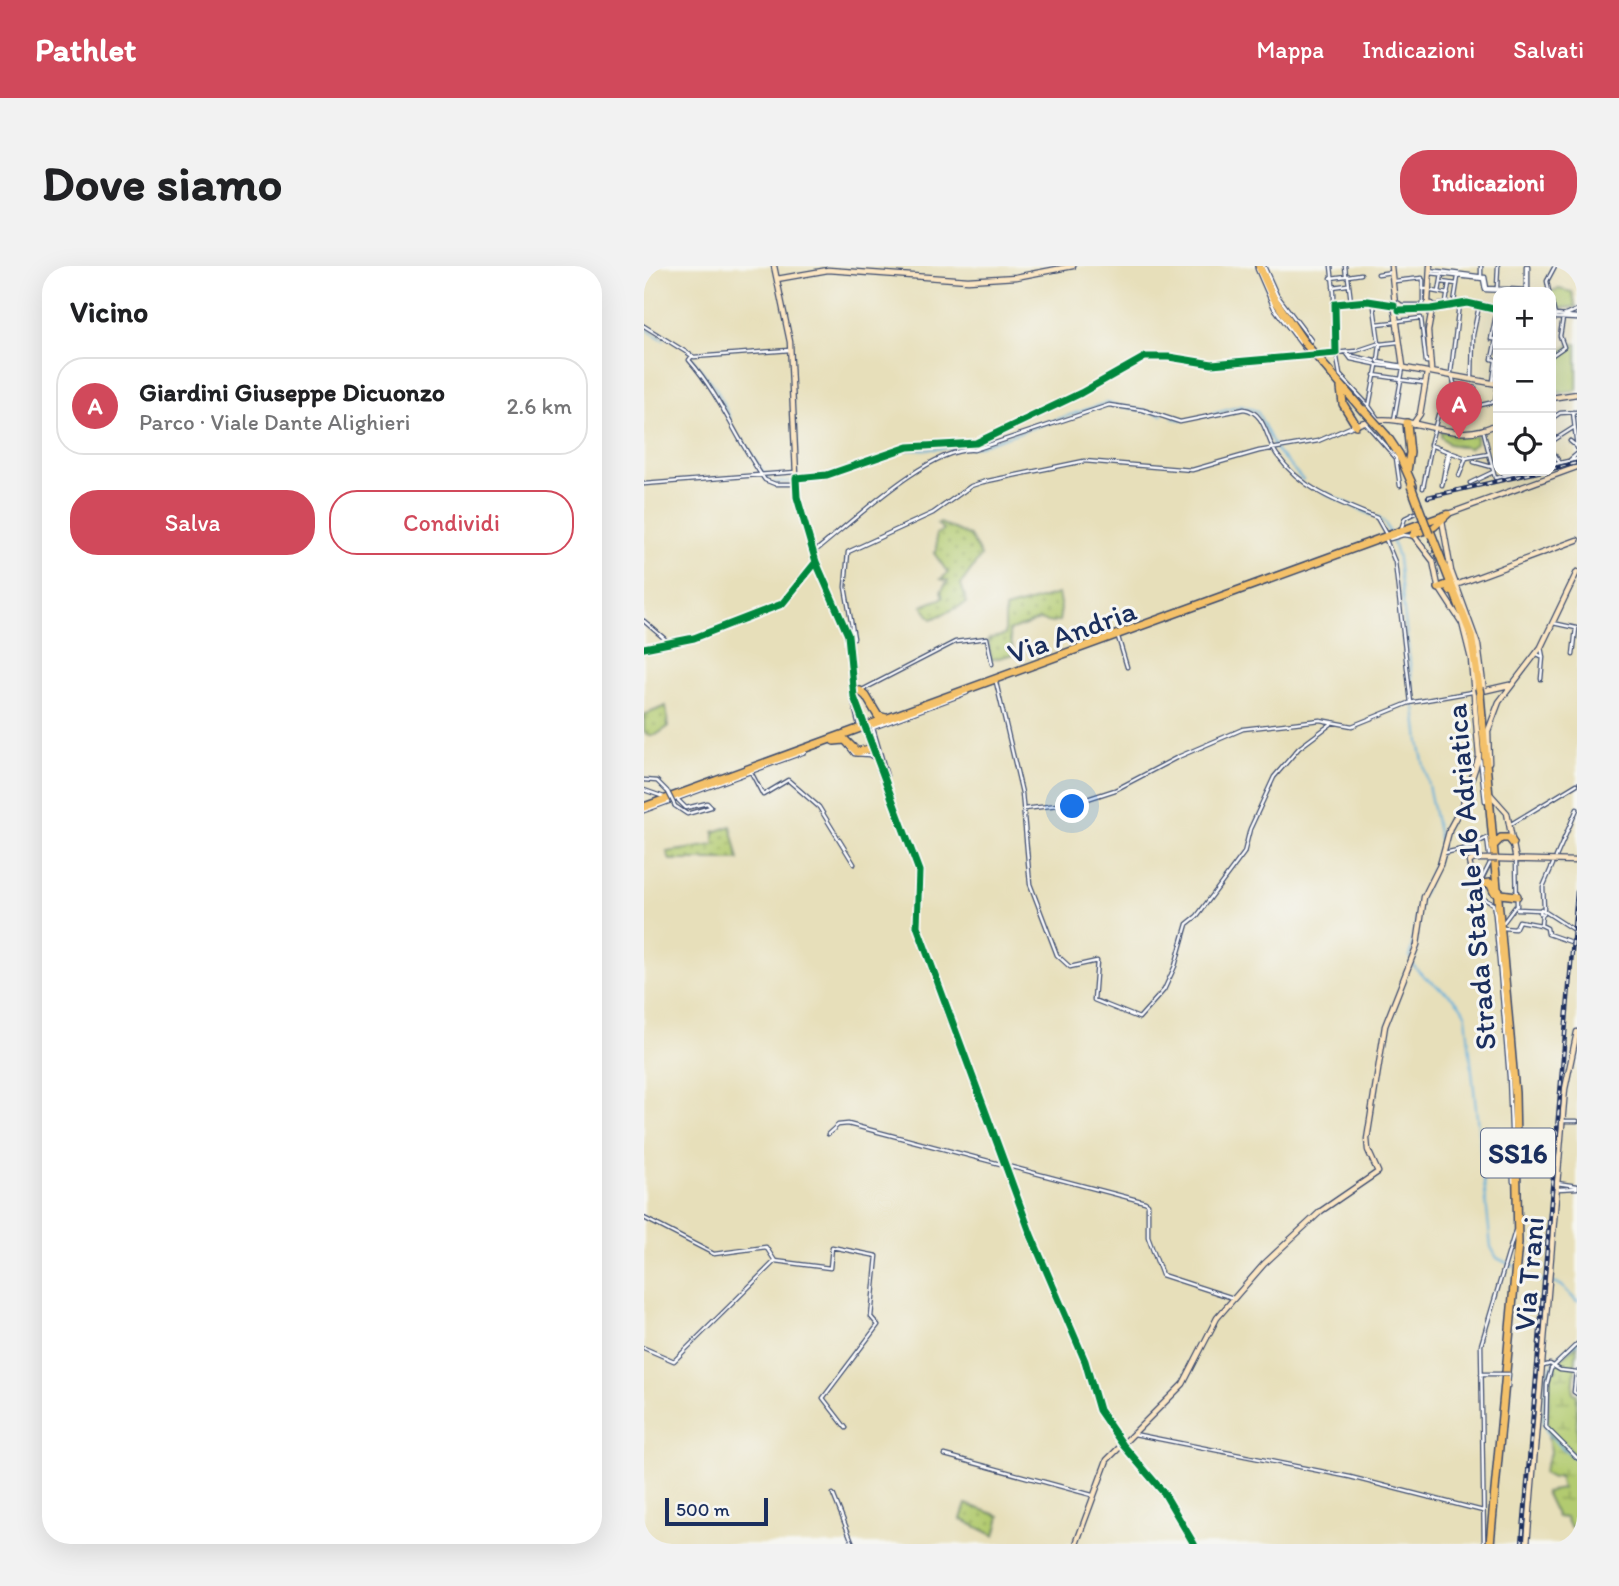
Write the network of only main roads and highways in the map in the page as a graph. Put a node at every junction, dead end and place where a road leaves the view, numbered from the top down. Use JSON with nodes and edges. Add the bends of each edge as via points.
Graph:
{"nodes":[{"id":1,"x":1260,"y":266,"type":"edge"},
{"id":2,"x":1330,"y":371,"type":"junction"},
{"id":3,"x":1339,"y":384,"type":"junction"},
{"id":4,"x":1341,"y":400,"type":"junction"},
{"id":5,"x":1354,"y":400,"type":"junction"},
{"id":6,"x":1365,"y":409,"type":"junction"},
{"id":7,"x":1408,"y":422,"type":"road end"},
{"id":8,"x":1360,"y":423,"type":"road end"},
{"id":9,"x":1386,"y":437,"type":"junction"},
{"id":10,"x":1399,"y":454,"type":"junction"},
{"id":11,"x":1410,"y":456,"type":"junction"},
{"id":12,"x":1407,"y":472,"type":"junction"},
{"id":13,"x":1412,"y":486,"type":"junction"},
{"id":14,"x":1426,"y":522,"type":"junction"},
{"id":15,"x":1438,"y":527,"type":"junction"},
{"id":16,"x":1415,"y":534,"type":"junction"},
{"id":17,"x":1390,"y":536,"type":"junction"},
{"id":18,"x":1444,"y":567,"type":"junction"},
{"id":19,"x":1455,"y":599,"type":"junction"},
{"id":20,"x":1479,"y":691,"type":"junction"},
{"id":21,"x":856,"y":692,"type":"road end"},
{"id":22,"x":875,"y":713,"type":"junction"},
{"id":23,"x":893,"y":716,"type":"junction"},
{"id":24,"x":862,"y":725,"type":"junction"},
{"id":25,"x":827,"y":742,"type":"junction"},
{"id":26,"x":850,"y":747,"type":"junction"},
{"id":27,"x":870,"y":747,"type":"road end"},
{"id":28,"x":1486,"y":802,"type":"junction"},
{"id":29,"x":644,"y":808,"type":"edge"},
{"id":30,"x":1487,"y":813,"type":"dead end"},
{"id":31,"x":1490,"y":830,"type":"junction"},
{"id":32,"x":1492,"y":844,"type":"junction"},
{"id":33,"x":1493,"y":870,"type":"junction"},
{"id":34,"x":1496,"y":887,"type":"junction"},
{"id":35,"x":1497,"y":902,"type":"junction"},
{"id":36,"x":1489,"y":1544,"type":"edge"}],
"edges":[{"from":1,"to":2,"type":"highway","name":"Strada Statale 16 Adriatica","number":"SS16","bridge":true,"via":[[1304,343]]},
{"from":2,"to":3,"type":"highway","name":"Strada Statale 16 Adriatica","number":"SS16"},
{"from":2,"to":6,"type":"highway","name":"Strada Statale 16 Adriatica","number":"SS16"},
{"from":3,"to":4,"type":"highway"},
{"from":3,"to":5,"type":"highway","name":"Strada Statale 16 Adriatica","number":"SS16"},
{"from":4,"to":5,"type":"highway","via":[[1347,396]]},
{"from":4,"to":8,"type":"highway"},
{"from":5,"to":6,"type":"highway","name":"Strada Statale 16 Adriatica","number":"SS16"},
{"from":6,"to":9,"type":"highway","name":"Strada Statale 16 Adriatica","number":"SS16","bridge":true},
{"from":7,"to":11,"type":"highway"},
{"from":9,"to":10,"type":"highway","name":"Strada Statale 16 Adriatica","number":"SS16"},
{"from":9,"to":13,"type":"highway","name":"Strada Statale 16 Adriatica","number":"SS16"},
{"from":10,"to":11,"type":"highway","via":[[1406,460]]},
{"from":10,"to":12,"type":"highway","name":"Strada Statale 16 Adriatica","number":"SS16"},
{"from":11,"to":12,"type":"highway"},
{"from":12,"to":13,"type":"highway","name":"Strada Statale 16 Adriatica","number":"SS16"},
{"from":13,"to":15,"type":"highway","name":"Strada Statale 16 Adriatica","number":"SS16","bridge":true},
{"from":14,"to":15,"type":"main road"},
{"from":14,"to":16,"type":"main road"},
{"from":14,"to":17,"type":"highway"},
{"from":15,"to":16,"type":"main road"},
{"from":15,"to":18,"type":"highway","name":"Strada Statale 16 Adriatica","number":"SS16"},
{"from":15,"to":18,"type":"highway","via":[[1439,548],[1447,547],[1441,552]]},
{"from":16,"to":17,"type":"highway"},
{"from":17,"to":23,"type":"highway"},
{"from":17,"to":24,"type":"highway"},
{"from":18,"to":19,"type":"highway","name":"Strada Statale 16 Adriatica","number":"SS16"},
{"from":18,"to":19,"type":"highway","via":[[1446,581],[1438,586],[1447,584]]},
{"from":18,"to":20,"type":"highway","name":"Strada Statale 16 Adriatica","number":"SS16","via":[[1471,635]]},
{"from":19,"to":20,"type":"highway","name":"Strada Statale 16 Adriatica","number":"SS16","via":[[1473,651]]},
{"from":20,"to":28,"type":"highway","name":"Strada Statale 16 Adriatica","number":"SS16"},
{"from":20,"to":31,"type":"highway","name":"Strada Statale 16 Adriatica","number":"SS16"},
{"from":21,"to":22,"type":"highway","via":[[866,696]]},
{"from":22,"to":23,"type":"highway","via":[[882,719]]},
{"from":22,"to":24,"type":"highway","via":[[873,722]]},
{"from":23,"to":24,"type":"highway"},
{"from":24,"to":25,"type":"highway"},
{"from":24,"to":26,"type":"highway","via":[[850,739]]},
{"from":24,"to":29,"type":"highway"},
{"from":25,"to":26,"type":"highway","via":[[842,739]]},
{"from":25,"to":29,"type":"highway"},
{"from":26,"to":27,"type":"highway","via":[[857,752]]},
{"from":28,"to":30,"type":"highway"},
{"from":28,"to":32,"type":"highway","name":"Strada Statale 16 Adriatica","number":"SS16"},
{"from":31,"to":32,"type":"highway","name":"Strada Statale 16 Adriatica","number":"SS16"},
{"from":31,"to":32,"type":"highway","via":[[1511,845]]},
{"from":32,"to":33,"type":"highway","name":"Strada Statale 16 Adriatica","number":"SS16"},
{"from":32,"to":34,"type":"highway","name":"Strada Statale 16 Adriatica","number":"SS16"},
{"from":33,"to":35,"type":"highway","name":"Strada Statale 16 Adriatica","number":"SS16"},
{"from":33,"to":35,"type":"highway","via":[[1491,879],[1479,882],[1492,885]]},
{"from":34,"to":35,"type":"highway","name":"Strada Statale 16 Adriatica","number":"SS16"},
{"from":34,"to":35,"type":"highway","via":[[1515,902]]},
{"from":35,"to":36,"type":"highway","name":"Strada Statale 16 Adriatica","number":"SS16","via":[[1517,1121],[1519,1222]]}]}
